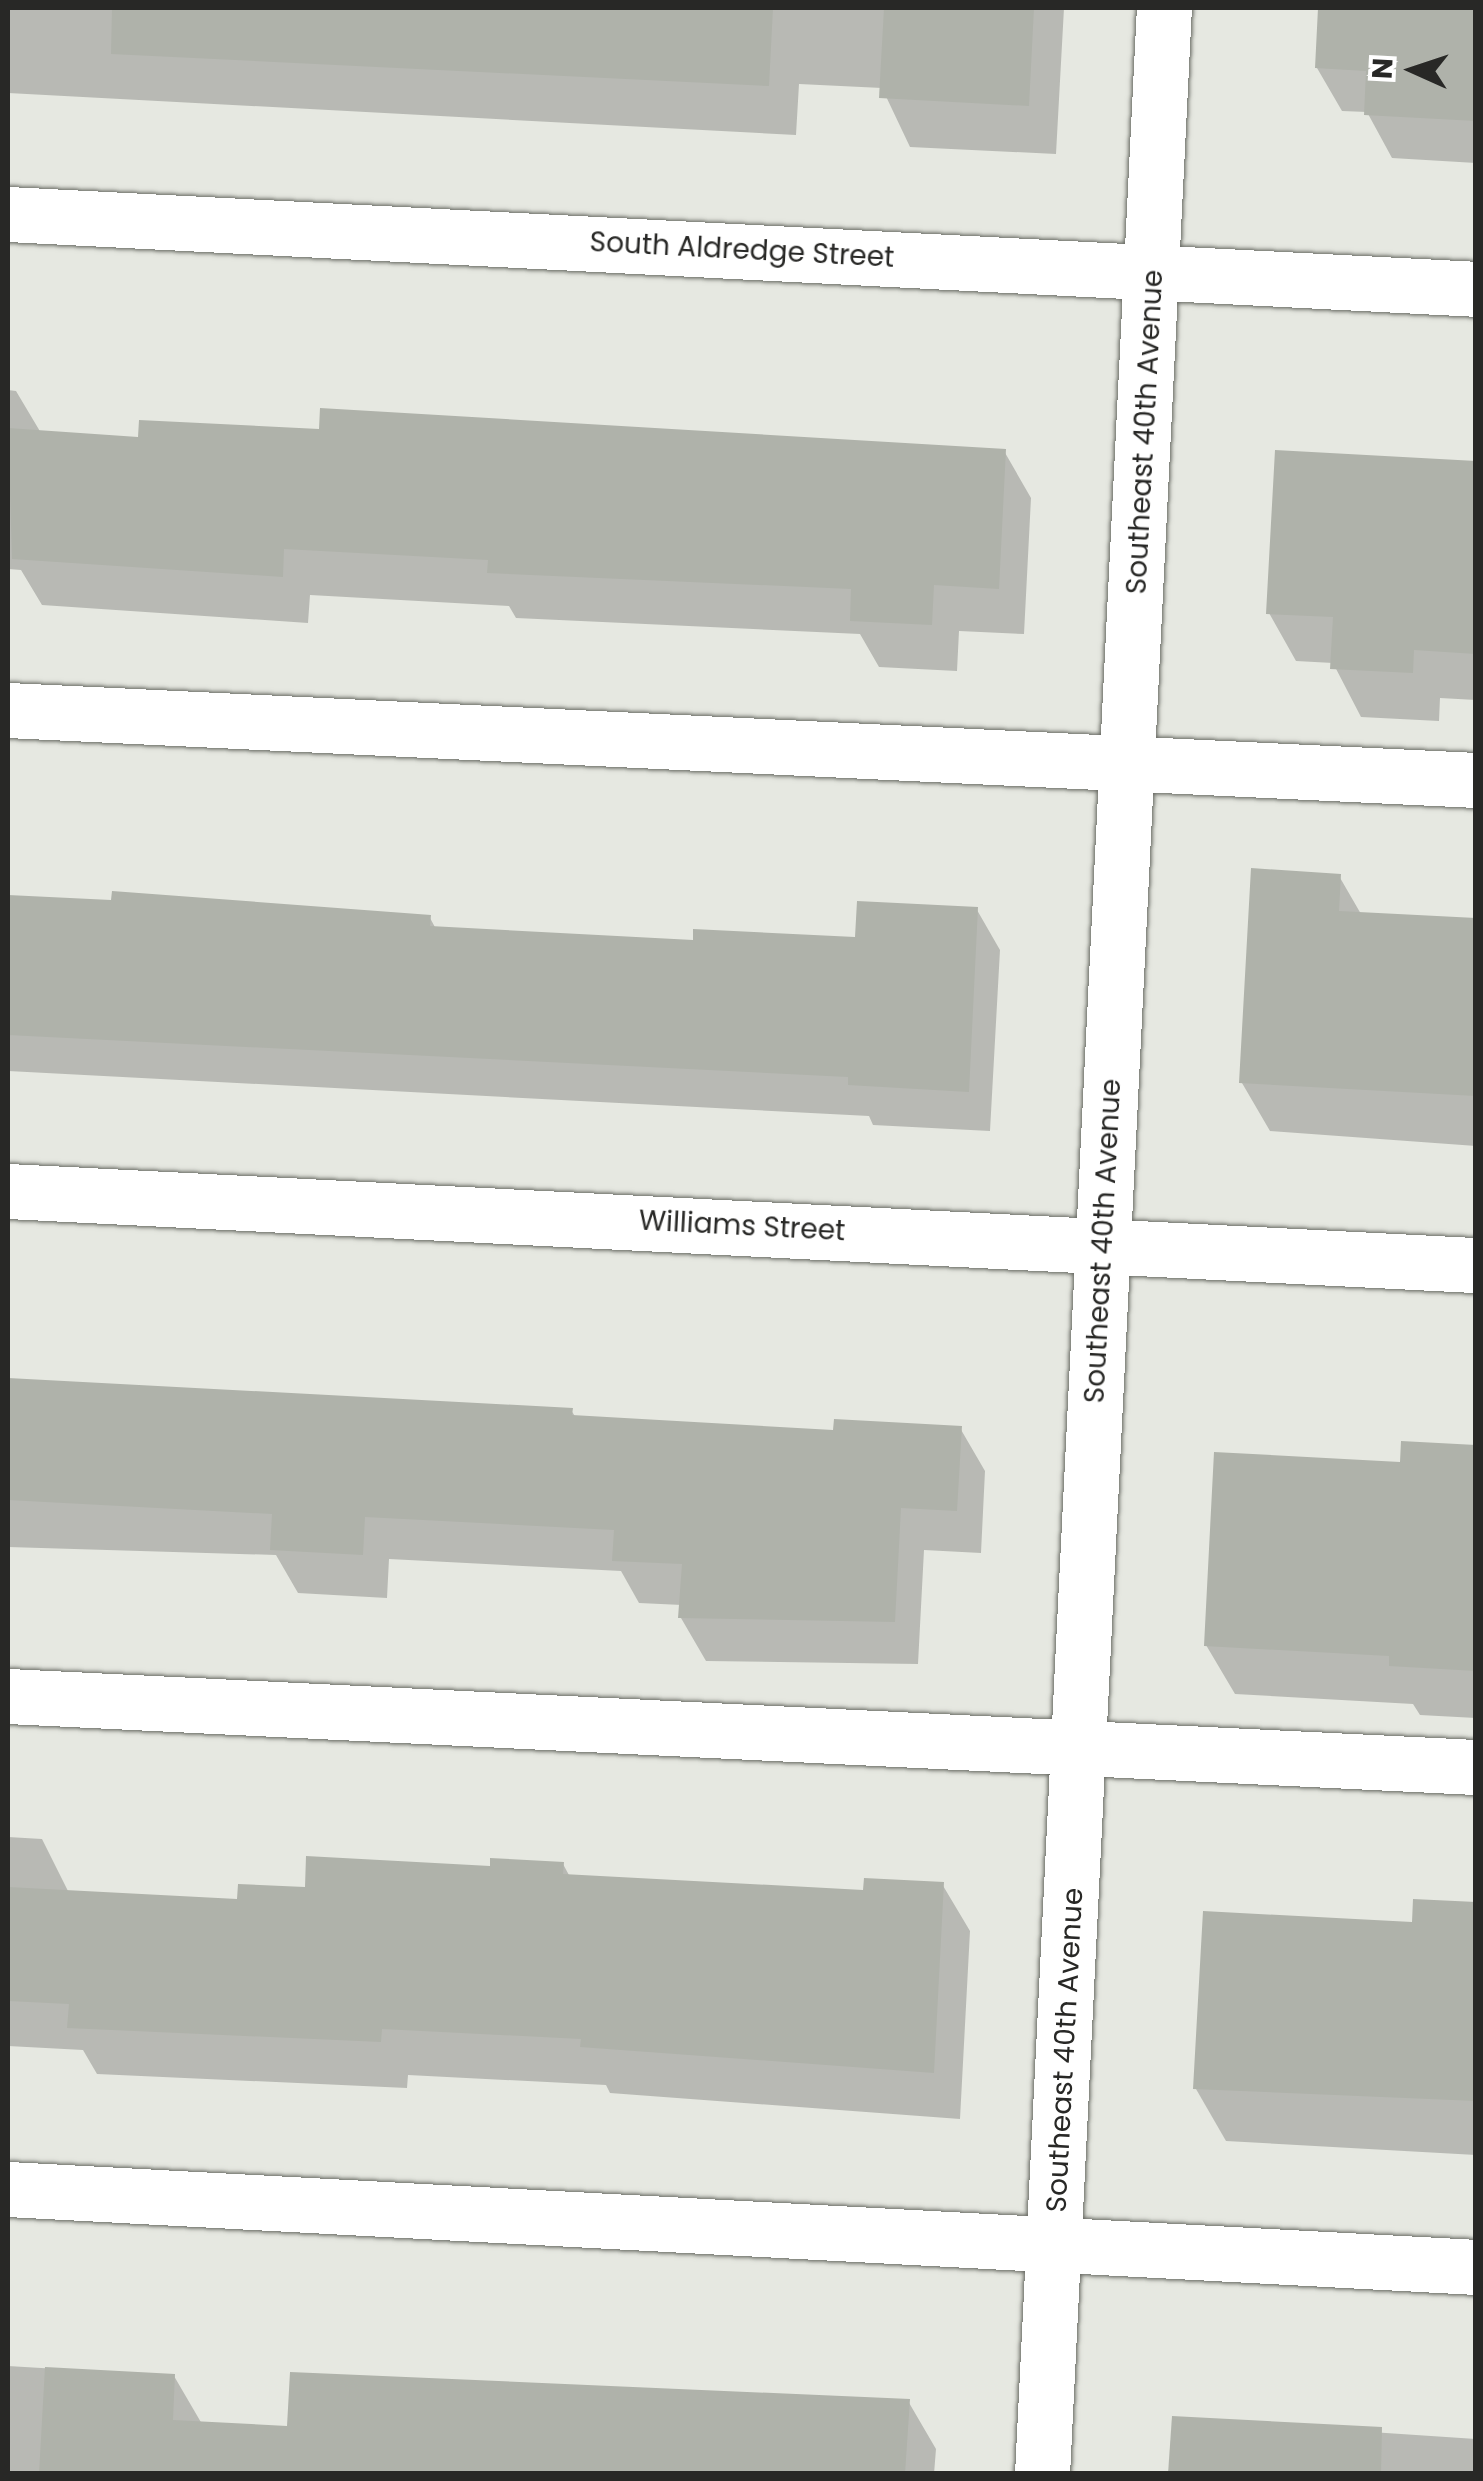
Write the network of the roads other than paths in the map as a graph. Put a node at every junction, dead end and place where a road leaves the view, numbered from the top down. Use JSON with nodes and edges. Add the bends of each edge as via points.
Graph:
{"nodes":[{"id":1,"x":1164,"y":8,"type":"edge"},
{"id":2,"x":8,"y":214,"type":"edge"},
{"id":3,"x":1153,"y":270,"type":"junction"},
{"id":4,"x":1476,"y":289,"type":"edge"},
{"id":5,"x":8,"y":710,"type":"edge"},
{"id":6,"x":1127,"y":763,"type":"junction"},
{"id":7,"x":1476,"y":780,"type":"edge"},
{"id":8,"x":8,"y":1192,"type":"edge"},
{"id":9,"x":1102,"y":1244,"type":"junction"},
{"id":10,"x":1476,"y":1265,"type":"edge"},
{"id":11,"x":8,"y":1696,"type":"edge"},
{"id":12,"x":1079,"y":1746,"type":"junction"},
{"id":13,"x":1476,"y":1767,"type":"edge"},
{"id":14,"x":8,"y":2189,"type":"edge"},
{"id":15,"x":1056,"y":2245,"type":"junction"},
{"id":16,"x":1476,"y":2267,"type":"edge"},
{"id":17,"x":1042,"y":2474,"type":"edge"}],
"edges":[{"from":1,"to":3,"type":"street","name":"Southeast 40th Avenue"},
{"from":2,"to":3,"type":"street","name":"South Aldredge Street"},
{"from":3,"to":4,"type":"street","name":"South Aldredge Street"},
{"from":3,"to":6,"type":"street","name":"Southeast 40th Avenue"},
{"from":5,"to":6,"type":"street"},
{"from":6,"to":7,"type":"street"},
{"from":6,"to":9,"type":"street","name":"Southeast 40th Avenue"},
{"from":8,"to":9,"type":"street","name":"Williams Street"},
{"from":9,"to":10,"type":"street","name":"Williams Street"},
{"from":9,"to":12,"type":"street","name":"Southeast 40th Avenue"},
{"from":11,"to":12,"type":"street"},
{"from":12,"to":13,"type":"street"},
{"from":12,"to":15,"type":"street","name":"Southeast 40th Avenue"},
{"from":14,"to":15,"type":"street"},
{"from":15,"to":16,"type":"street"},
{"from":15,"to":17,"type":"street","name":"Southeast 40th Avenue"}]}
